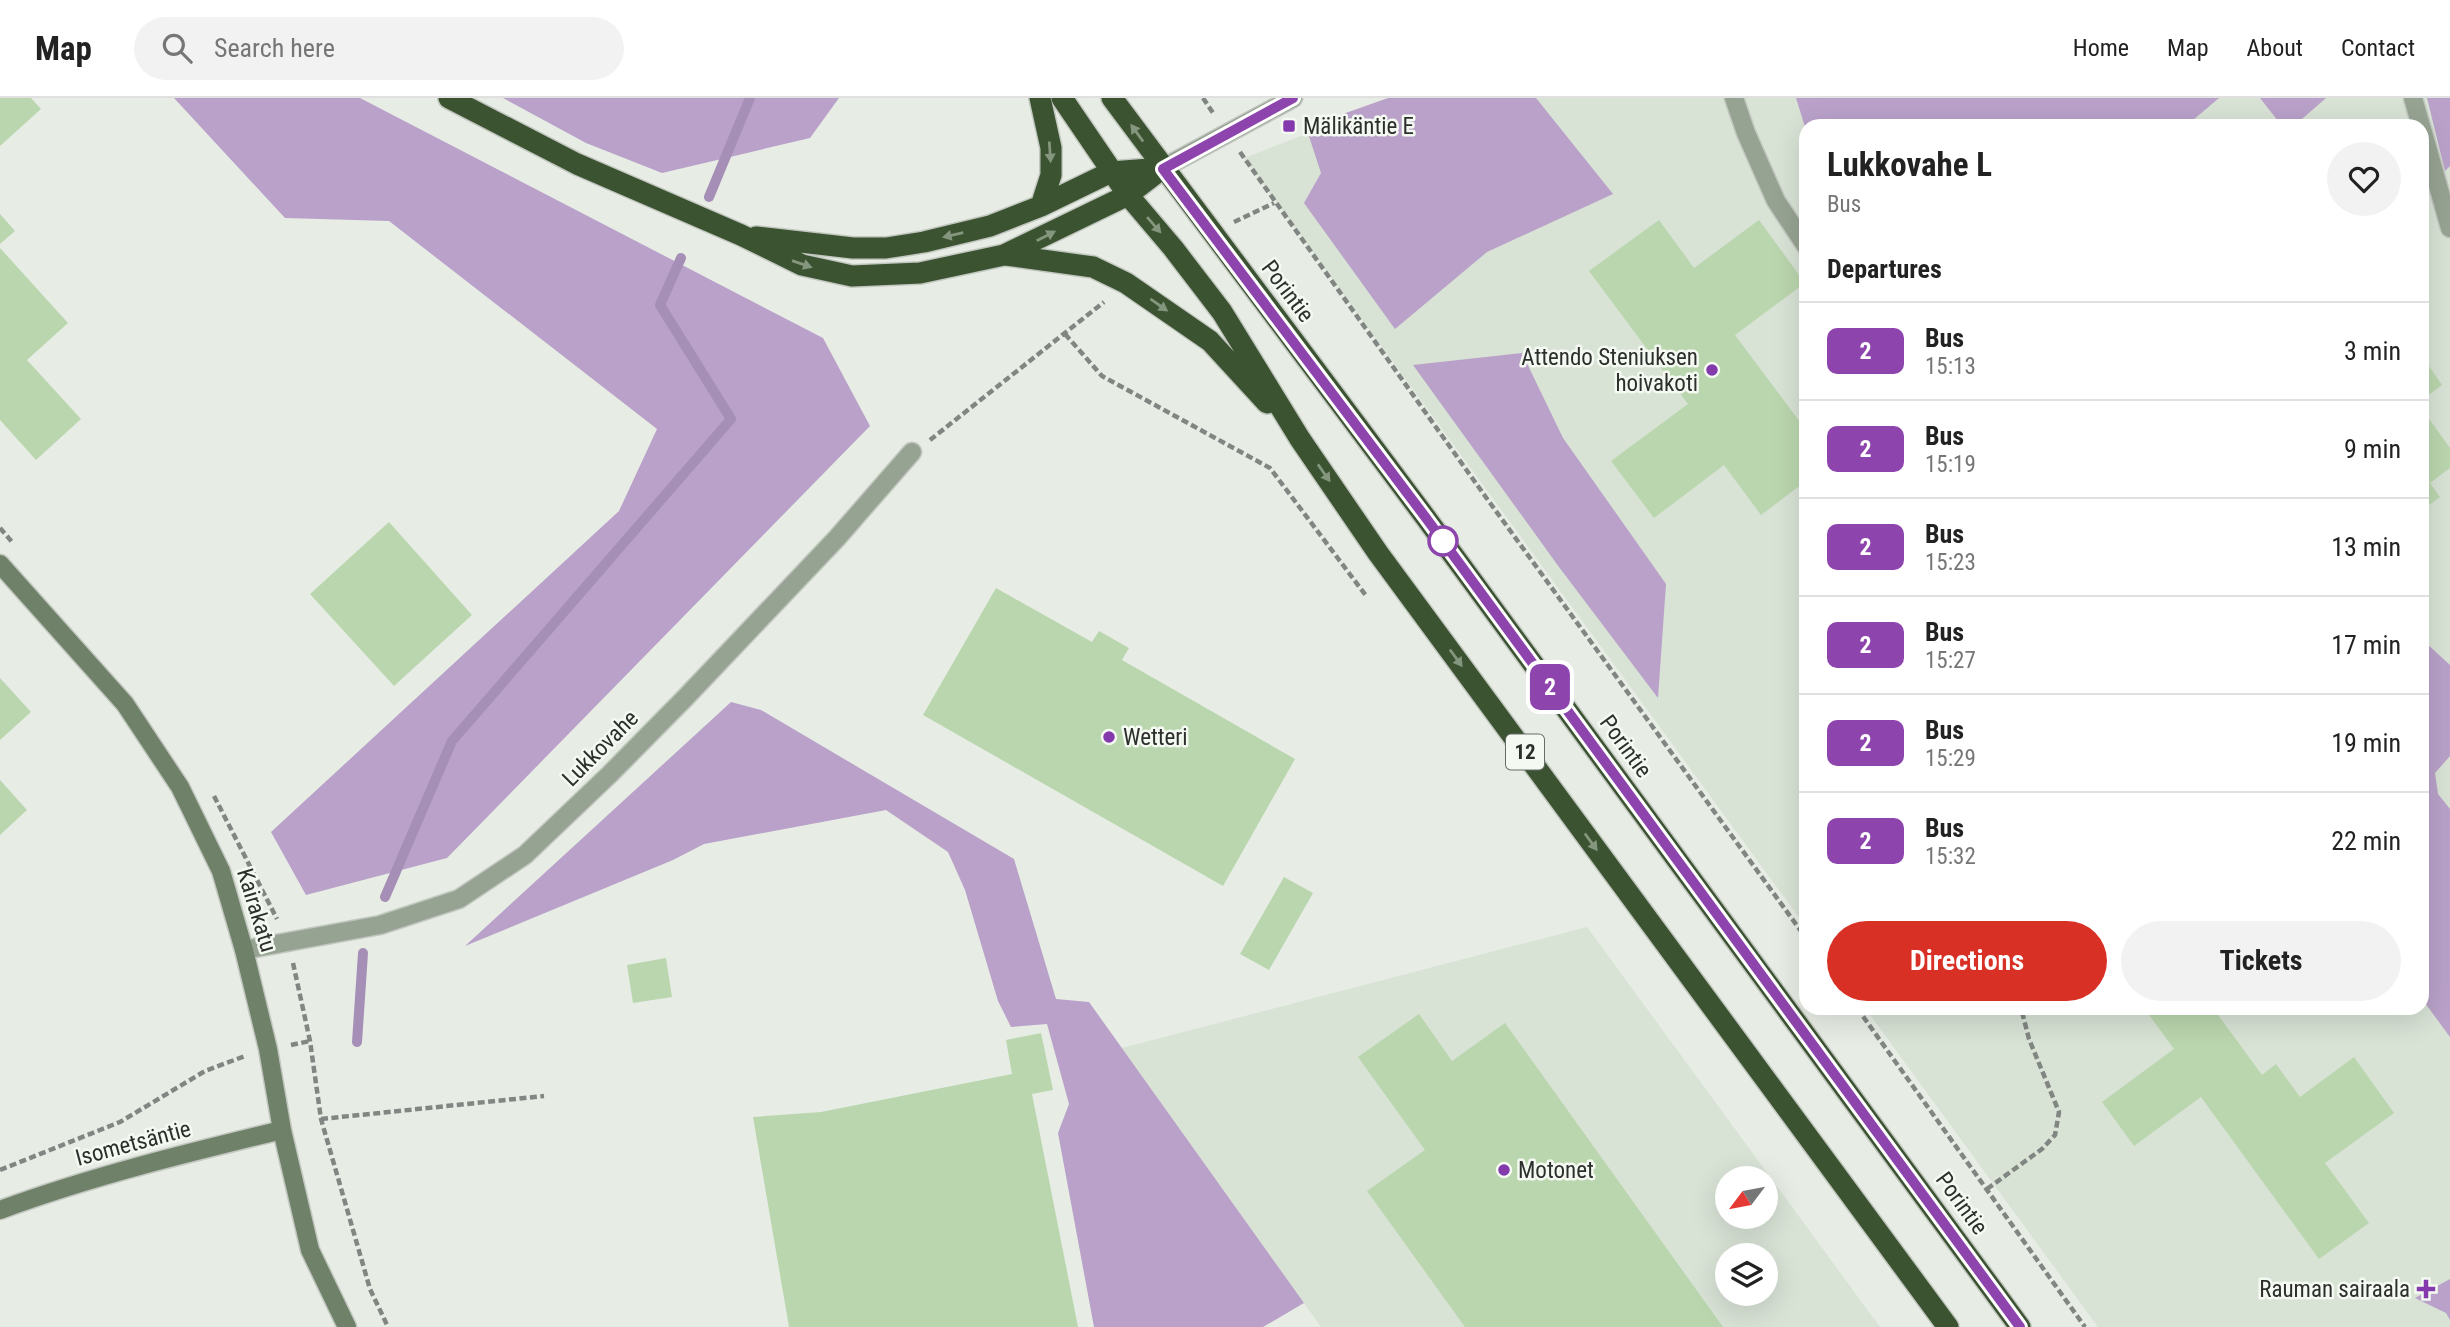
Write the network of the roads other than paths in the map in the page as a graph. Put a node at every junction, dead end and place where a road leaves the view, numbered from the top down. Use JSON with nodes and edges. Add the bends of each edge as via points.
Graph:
{"nodes":[{"id":1,"x":449,"y":98,"type":"edge"},
{"id":2,"x":1040,"y":98,"type":"edge"},
{"id":3,"x":1062,"y":98,"type":"edge"},
{"id":4,"x":1112,"y":98,"type":"edge"},
{"id":5,"x":1293,"y":98,"type":"edge"},
{"id":6,"x":1734,"y":98,"type":"edge"},
{"id":7,"x":2413,"y":98,"type":"edge"},
{"id":8,"x":2419,"y":119,"type":"edge"},
{"id":9,"x":2429,"y":153,"type":"edge"},
{"id":10,"x":1163,"y":169,"type":"junction"},
{"id":11,"x":1111,"y":172,"type":"junction"},
{"id":12,"x":1128,"y":195,"type":"junction"},
{"id":13,"x":1041,"y":206,"type":"junction"},
{"id":14,"x":2450,"y":228,"type":"edge"},
{"id":15,"x":741,"y":235,"type":"junction"},
{"id":16,"x":1799,"y":236,"type":"edge"},
{"id":17,"x":1004,"y":255,"type":"junction"},
{"id":18,"x":1300,"y":439,"type":"junction"},
{"id":19,"x":912,"y":453,"type":"road end"},
{"id":20,"x":0,"y":564,"type":"edge"},
{"id":21,"x":244,"y":950,"type":"junction"},
{"id":22,"x":282,"y":1130,"type":"junction"},
{"id":23,"x":0,"y":1210,"type":"edge"},
{"id":24,"x":347,"y":1327,"type":"edge"},
{"id":25,"x":1948,"y":1327,"type":"edge"},
{"id":26,"x":2020,"y":1327,"type":"edge"}],
"edges":[{"from":1,"to":15,"type":"highway","via":[[577,164]]},
{"from":2,"to":13,"type":"highway","one_way":true,"via":[[1051,148],[1051,175]]},
{"from":3,"to":11,"type":"highway","number":"12"},
{"from":10,"to":4,"type":"highway","name":"Porintie","number":"12","one_way":true},
{"from":5,"to":10,"type":"street"},
{"from":6,"to":16,"type":"street","via":[[1776,201]]},
{"from":7,"to":8,"type":"street"},
{"from":9,"to":14,"type":"street"},
{"from":10,"to":11,"type":"highway"},
{"from":10,"to":12,"type":"highway"},
{"from":10,"to":26,"type":"highway","name":"Porintie","number":"12","via":[[1426,518]]},
{"from":11,"to":12,"type":"highway","number":"12"},
{"from":11,"to":13,"type":"highway"},
{"from":17,"to":12,"type":"highway","one_way":true},
{"from":12,"to":18,"type":"highway","number":"12","one_way":true,"via":[[1222,312]]},
{"from":13,"to":15,"type":"highway","one_way":true,"via":[[990,226],[886,248]]},
{"from":15,"to":17,"type":"highway","one_way":true,"via":[[802,265],[852,276],[920,273]]},
{"from":17,"to":18,"type":"highway","one_way":true,"via":[[1093,268],[1126,282],[1210,341]]},
{"from":18,"to":25,"type":"highway","number":"12","one_way":true,"via":[[1378,553]]},
{"from":19,"to":21,"type":"street","name":"Lukkovahe","via":[[695,688],[526,855],[459,899],[380,925]]},
{"from":20,"to":21,"type":"main road","name":"Kairakatu","via":[[125,704],[180,787],[221,872]]},
{"from":21,"to":22,"type":"main road","name":"Kairakatu"},
{"from":22,"to":23,"type":"main road","name":"Isometsäntie","via":[[146,1163]]},
{"from":22,"to":24,"type":"main road","name":"Kairakatu","via":[[310,1250]]}]}
